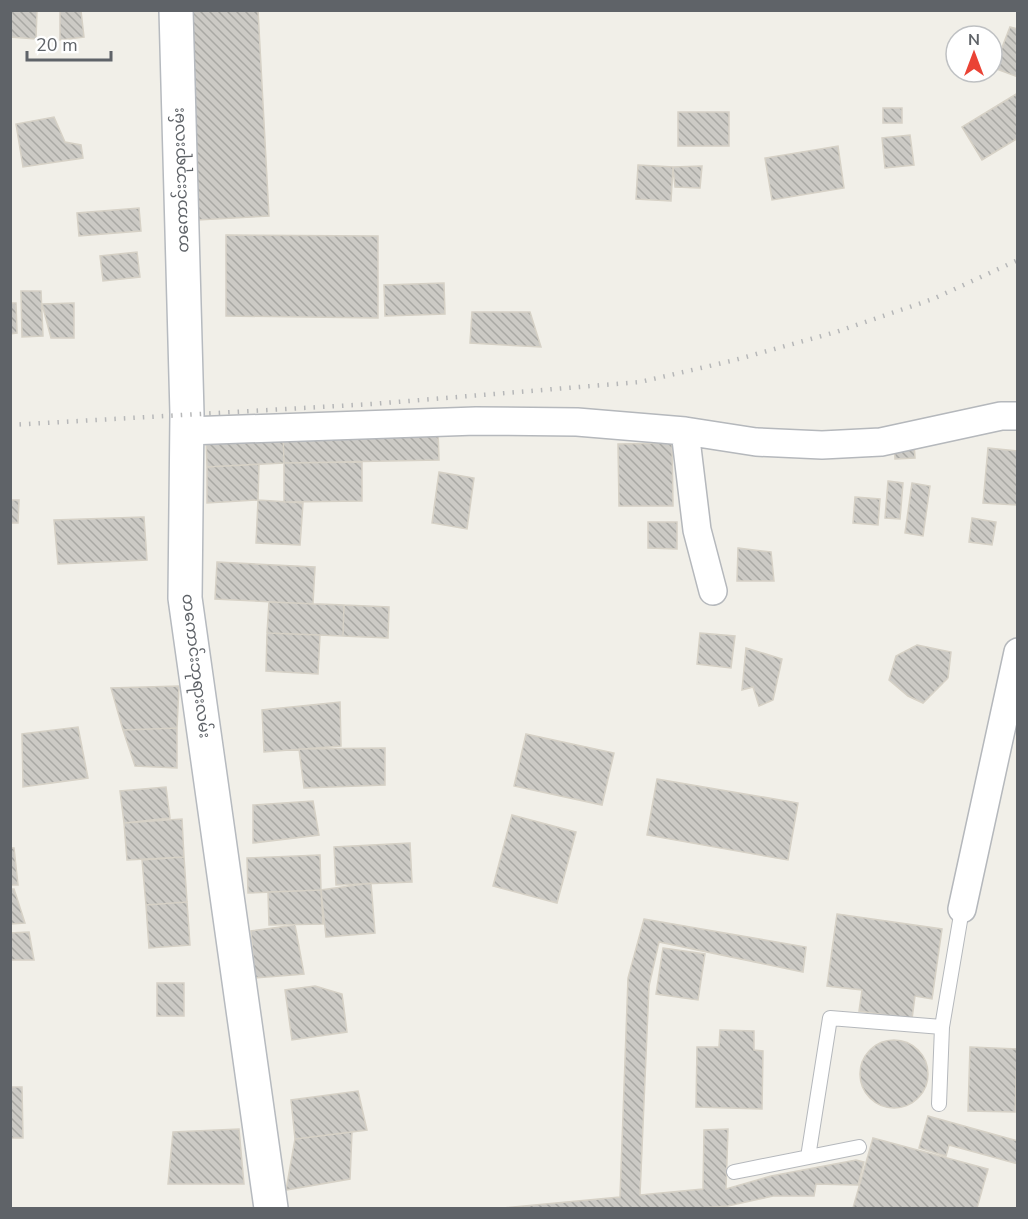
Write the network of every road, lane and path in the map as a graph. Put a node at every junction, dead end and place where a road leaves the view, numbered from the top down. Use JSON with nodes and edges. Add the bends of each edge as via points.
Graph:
{"nodes":[{"id":1,"x":176,"y":10,"type":"edge"},
{"id":2,"x":1017,"y":416,"type":"edge"},
{"id":3,"x":187,"y":431,"type":"junction"},
{"id":4,"x":685,"y":431,"type":"junction"},
{"id":5,"x":713,"y":591,"type":"dead end"},
{"id":6,"x":1017,"y":652,"type":"edge"},
{"id":7,"x":962,"y":909,"type":"joint"},
{"id":8,"x":942,"y":1027,"type":"junction"},
{"id":9,"x":939,"y":1104,"type":"dead end"},
{"id":10,"x":859,"y":1147,"type":"dead end"},
{"id":11,"x":808,"y":1157,"type":"junction"},
{"id":12,"x":734,"y":1172,"type":"dead end"},
{"id":13,"x":271,"y":1209,"type":"edge"}],
"edges":[{"from":1,"to":3,"type":"main road","name":"တကောင်းဘုရားလမ်း"},
{"from":2,"to":4,"type":"street","via":[[881,441],[822,445]]},
{"from":3,"to":4,"type":"street","via":[[487,421],[577,422]]},
{"from":3,"to":13,"type":"main road","name":"တကောင်းဘုရားလမ်း","via":[[185,598]]},
{"from":4,"to":5,"type":"street","via":[[697,530]]},
{"from":6,"to":7,"type":"street"},
{"from":7,"to":8,"type":"lane"},
{"from":8,"to":9,"type":"lane"},
{"from":8,"to":11,"type":"lane","via":[[830,1018]]},
{"from":10,"to":11,"type":"lane"},
{"from":11,"to":12,"type":"lane"}]}
